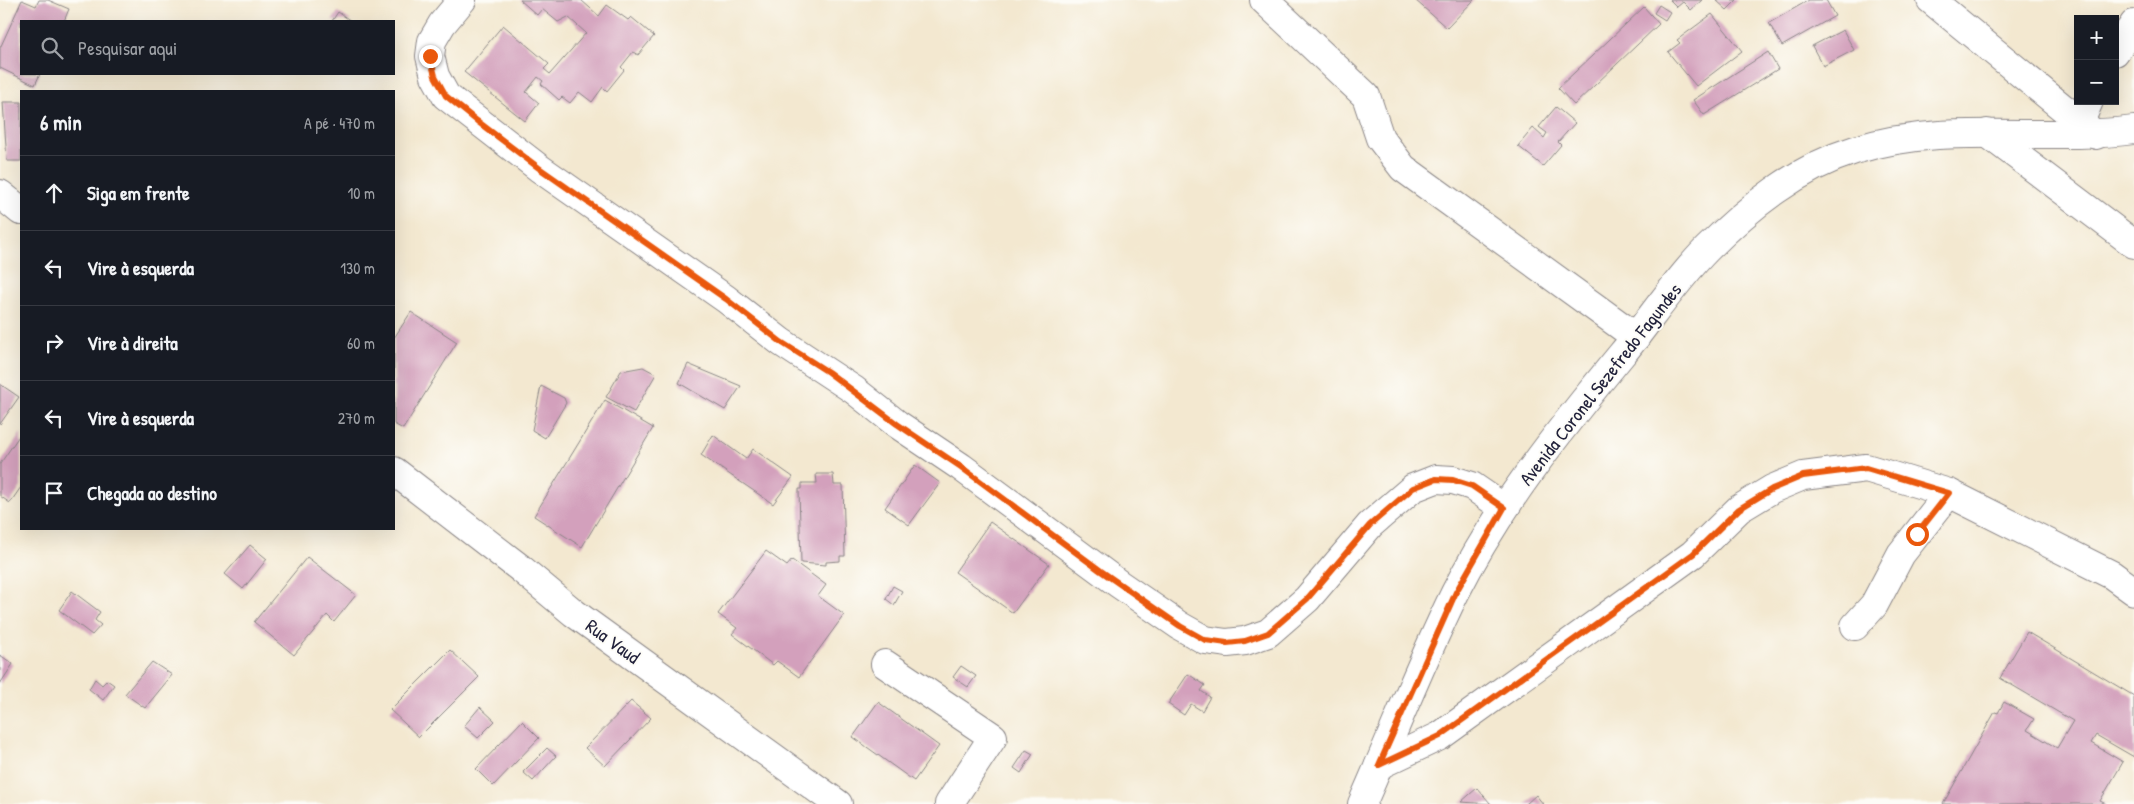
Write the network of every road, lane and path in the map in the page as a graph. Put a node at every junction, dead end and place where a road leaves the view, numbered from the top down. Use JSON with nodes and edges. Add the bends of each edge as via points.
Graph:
{"nodes":[{"id":1,"x":462,"y":0,"type":"edge"},
{"id":2,"x":1264,"y":0,"type":"edge"},
{"id":3,"x":1931,"y":0,"type":"edge"},
{"id":4,"x":2134,"y":24,"type":"edge"},
{"id":5,"x":2119,"y":46,"type":"edge"},
{"id":6,"x":2088,"y":120,"type":"edge"},
{"id":7,"x":2134,"y":130,"type":"edge"},
{"id":8,"x":1987,"y":134,"type":"junction"},
{"id":9,"x":0,"y":194,"type":"edge"},
{"id":10,"x":20,"y":210,"type":"edge"},
{"id":11,"x":2134,"y":244,"type":"edge"},
{"id":12,"x":1636,"y":337,"type":"junction"},
{"id":13,"x":395,"y":473,"type":"edge"},
{"id":14,"x":1949,"y":493,"type":"junction"},
{"id":15,"x":1504,"y":508,"type":"junction"},
{"id":16,"x":2134,"y":591,"type":"edge"},
{"id":17,"x":1855,"y":626,"type":"dead end"},
{"id":18,"x":885,"y":664,"type":"dead end"},
{"id":19,"x":1379,"y":765,"type":"junction"},
{"id":20,"x":838,"y":804,"type":"edge"},
{"id":21,"x":949,"y":804,"type":"edge"},
{"id":22,"x":1362,"y":804,"type":"edge"}],
"edges":[{"from":1,"to":15,"type":"street","via":[[432,41],[430,56],[435,76],[446,96],[539,168],[726,299],[781,342],[854,390],[1127,589],[1205,640],[1245,641],[1268,633],[1312,593],[1370,525],[1413,488],[1436,479],[1453,480],[1472,486]]},
{"from":2,"to":12,"type":"street","via":[[1366,96],[1380,138],[1403,168]]},
{"from":3,"to":6,"type":"street"},
{"from":4,"to":5,"type":"street"},
{"from":6,"to":7,"type":"street","name":"Avenida Coronel Sezefredo Fagundes"},
{"from":6,"to":8,"type":"street","name":"Avenida Coronel Sezefredo Fagundes"},
{"from":8,"to":11,"type":"street"},
{"from":8,"to":12,"type":"street","name":"Avenida Coronel Sezefredo Fagundes","via":[[1906,138],[1855,150],[1806,170],[1764,198],[1706,250]]},
{"from":9,"to":10,"type":"street"},
{"from":12,"to":15,"type":"street","name":"Avenida Coronel Sezefredo Fagundes","via":[[1578,407]]},
{"from":13,"to":20,"type":"street","name":"Rua Vaud","via":[[574,613]]},
{"from":14,"to":16,"type":"street","via":[[2112,575]]},
{"from":14,"to":17,"type":"street","via":[[1901,554],[1874,605]]},
{"from":14,"to":19,"type":"street","via":[[1866,468],[1803,476],[1772,489],[1739,509],[1693,554],[1440,736]]},
{"from":15,"to":19,"type":"street","name":"Avenida Coronel Sezefredo Fagundes","via":[[1456,592]]},
{"from":18,"to":21,"type":"street","via":[[993,737]]},
{"from":19,"to":22,"type":"street","name":"Avenida Coronel Sezefredo Fagundes"}]}
